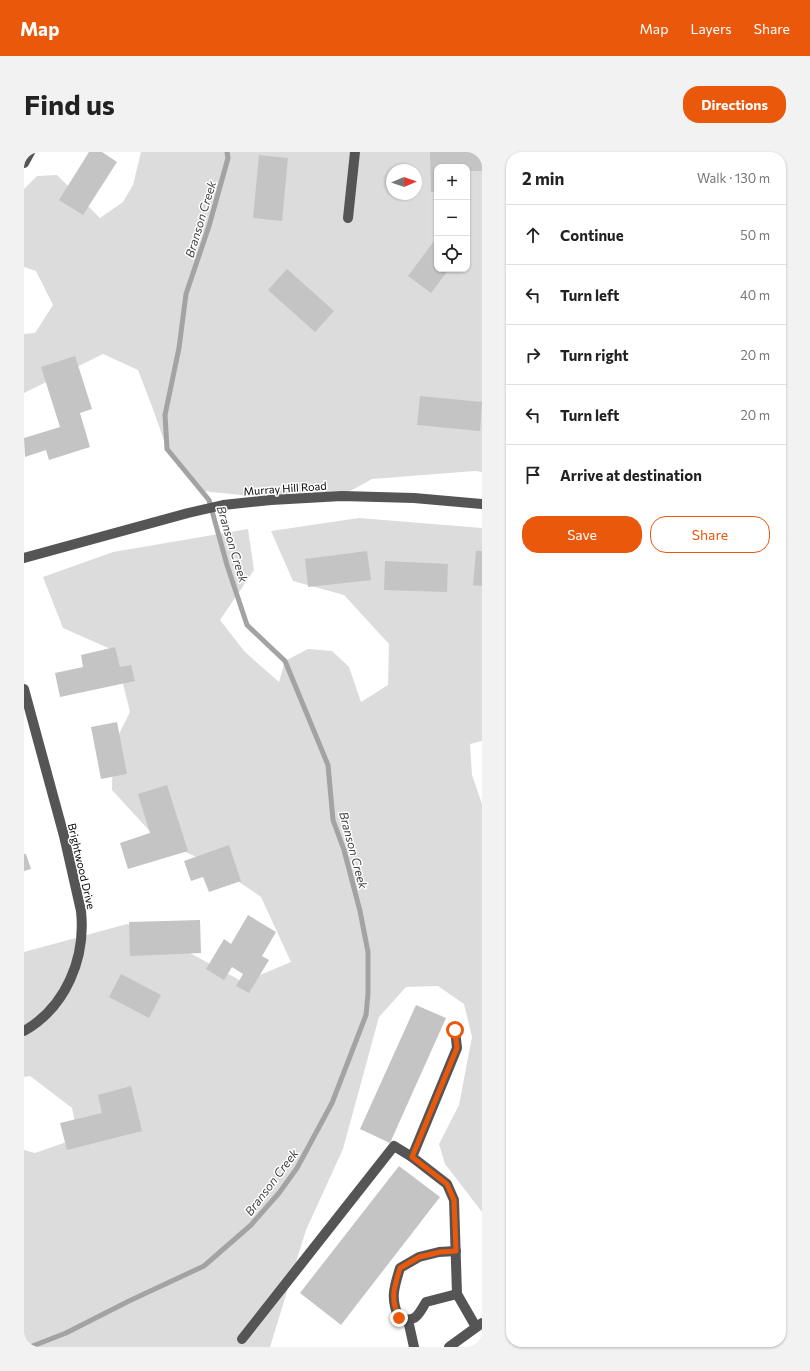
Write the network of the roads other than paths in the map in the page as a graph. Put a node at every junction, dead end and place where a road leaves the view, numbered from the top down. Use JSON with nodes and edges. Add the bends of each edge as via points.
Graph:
{"nodes":[{"id":1,"x":30,"y":152,"type":"edge"},
{"id":2,"x":355,"y":152,"type":"edge"},
{"id":3,"x":24,"y":163,"type":"edge"},
{"id":4,"x":348,"y":218,"type":"dead end"},
{"id":5,"x":482,"y":504,"type":"edge"},
{"id":6,"x":24,"y":558,"type":"edge"},
{"id":7,"x":24,"y":689,"type":"edge"},
{"id":8,"x":455,"y":1030,"type":"dead end"},
{"id":9,"x":24,"y":1031,"type":"edge"},
{"id":10,"x":412,"y":1157,"type":"junction"},
{"id":11,"x":456,"y":1251,"type":"junction"},
{"id":12,"x":457,"y":1294,"type":"junction"},
{"id":13,"x":408,"y":1320,"type":"junction"},
{"id":14,"x":479,"y":1325,"type":"edge"},
{"id":15,"x":242,"y":1339,"type":"dead end"},
{"id":16,"x":414,"y":1347,"type":"edge"},
{"id":17,"x":449,"y":1347,"type":"edge"}],
"edges":[{"from":1,"to":3,"type":"street"},
{"from":2,"to":4,"type":"street"},
{"from":5,"to":6,"type":"street","name":"Murray Hill Road","via":[[414,498],[342,496],[223,505],[188,512]]},
{"from":7,"to":9,"type":"street","name":"Brightwood Drive","via":[[64,836],[82,923],[79,959],[70,981],[51,1011]]},
{"from":8,"to":10,"type":"street","via":[[457,1048]]},
{"from":10,"to":11,"type":"street","via":[[447,1184],[454,1200]]},
{"from":10,"to":15,"type":"street","via":[[394,1146]]},
{"from":11,"to":12,"type":"street"},
{"from":11,"to":13,"type":"street","via":[[419,1257],[400,1268],[394,1288],[394,1307],[399,1318]]},
{"from":12,"to":13,"type":"street","via":[[426,1302],[416,1318]]},
{"from":12,"to":14,"type":"street"},
{"from":13,"to":16,"type":"street"},
{"from":14,"to":17,"type":"street"}]}
